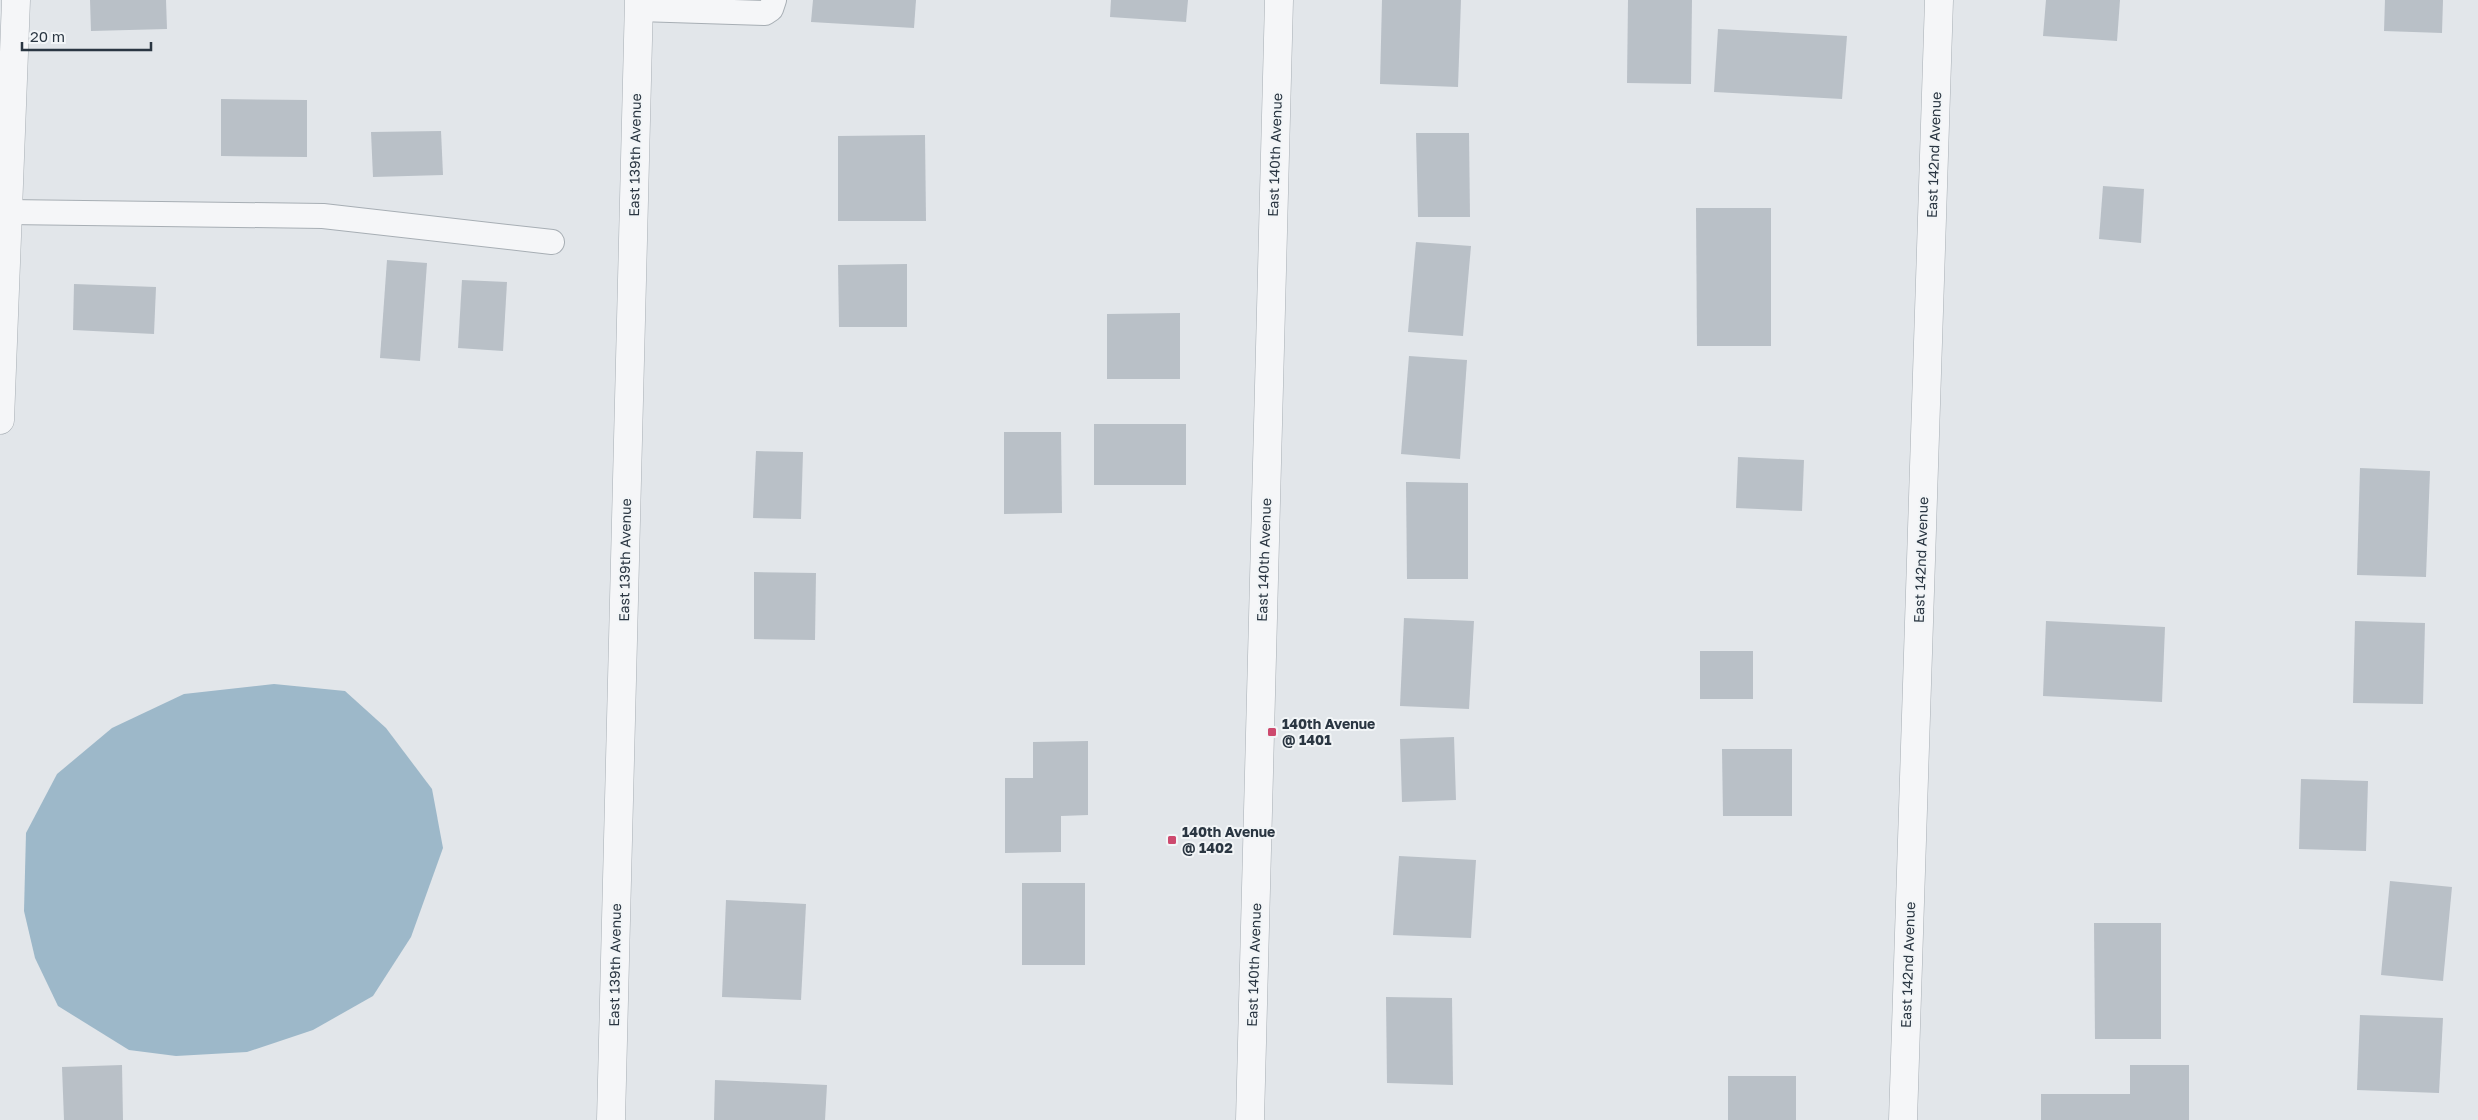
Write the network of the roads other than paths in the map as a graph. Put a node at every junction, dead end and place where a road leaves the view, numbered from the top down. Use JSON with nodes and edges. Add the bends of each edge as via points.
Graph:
{"nodes":[{"id":1,"x":16,"y":0,"type":"edge"},
{"id":2,"x":774,"y":0,"type":"edge"},
{"id":3,"x":1279,"y":0,"type":"edge"},
{"id":4,"x":1939,"y":0,"type":"edge"},
{"id":5,"x":639,"y":4,"type":"edge"},
{"id":6,"x":8,"y":212,"type":"junction"},
{"id":7,"x":552,"y":242,"type":"dead end"},
{"id":8,"x":0,"y":420,"type":"edge"},
{"id":9,"x":611,"y":1120,"type":"edge"},
{"id":10,"x":1250,"y":1120,"type":"edge"},
{"id":11,"x":1903,"y":1120,"type":"edge"}],
"edges":[{"from":1,"to":6,"type":"street"},
{"from":2,"to":5,"type":"lane","via":[[771,9],[764,13]]},
{"from":3,"to":10,"type":"street","name":"East 140th Avenue"},
{"from":4,"to":11,"type":"street","name":"East 142nd Avenue"},
{"from":5,"to":9,"type":"street","name":"East 139th Avenue"},
{"from":6,"to":7,"type":"lane","via":[[323,216]]},
{"from":6,"to":8,"type":"street"}]}
